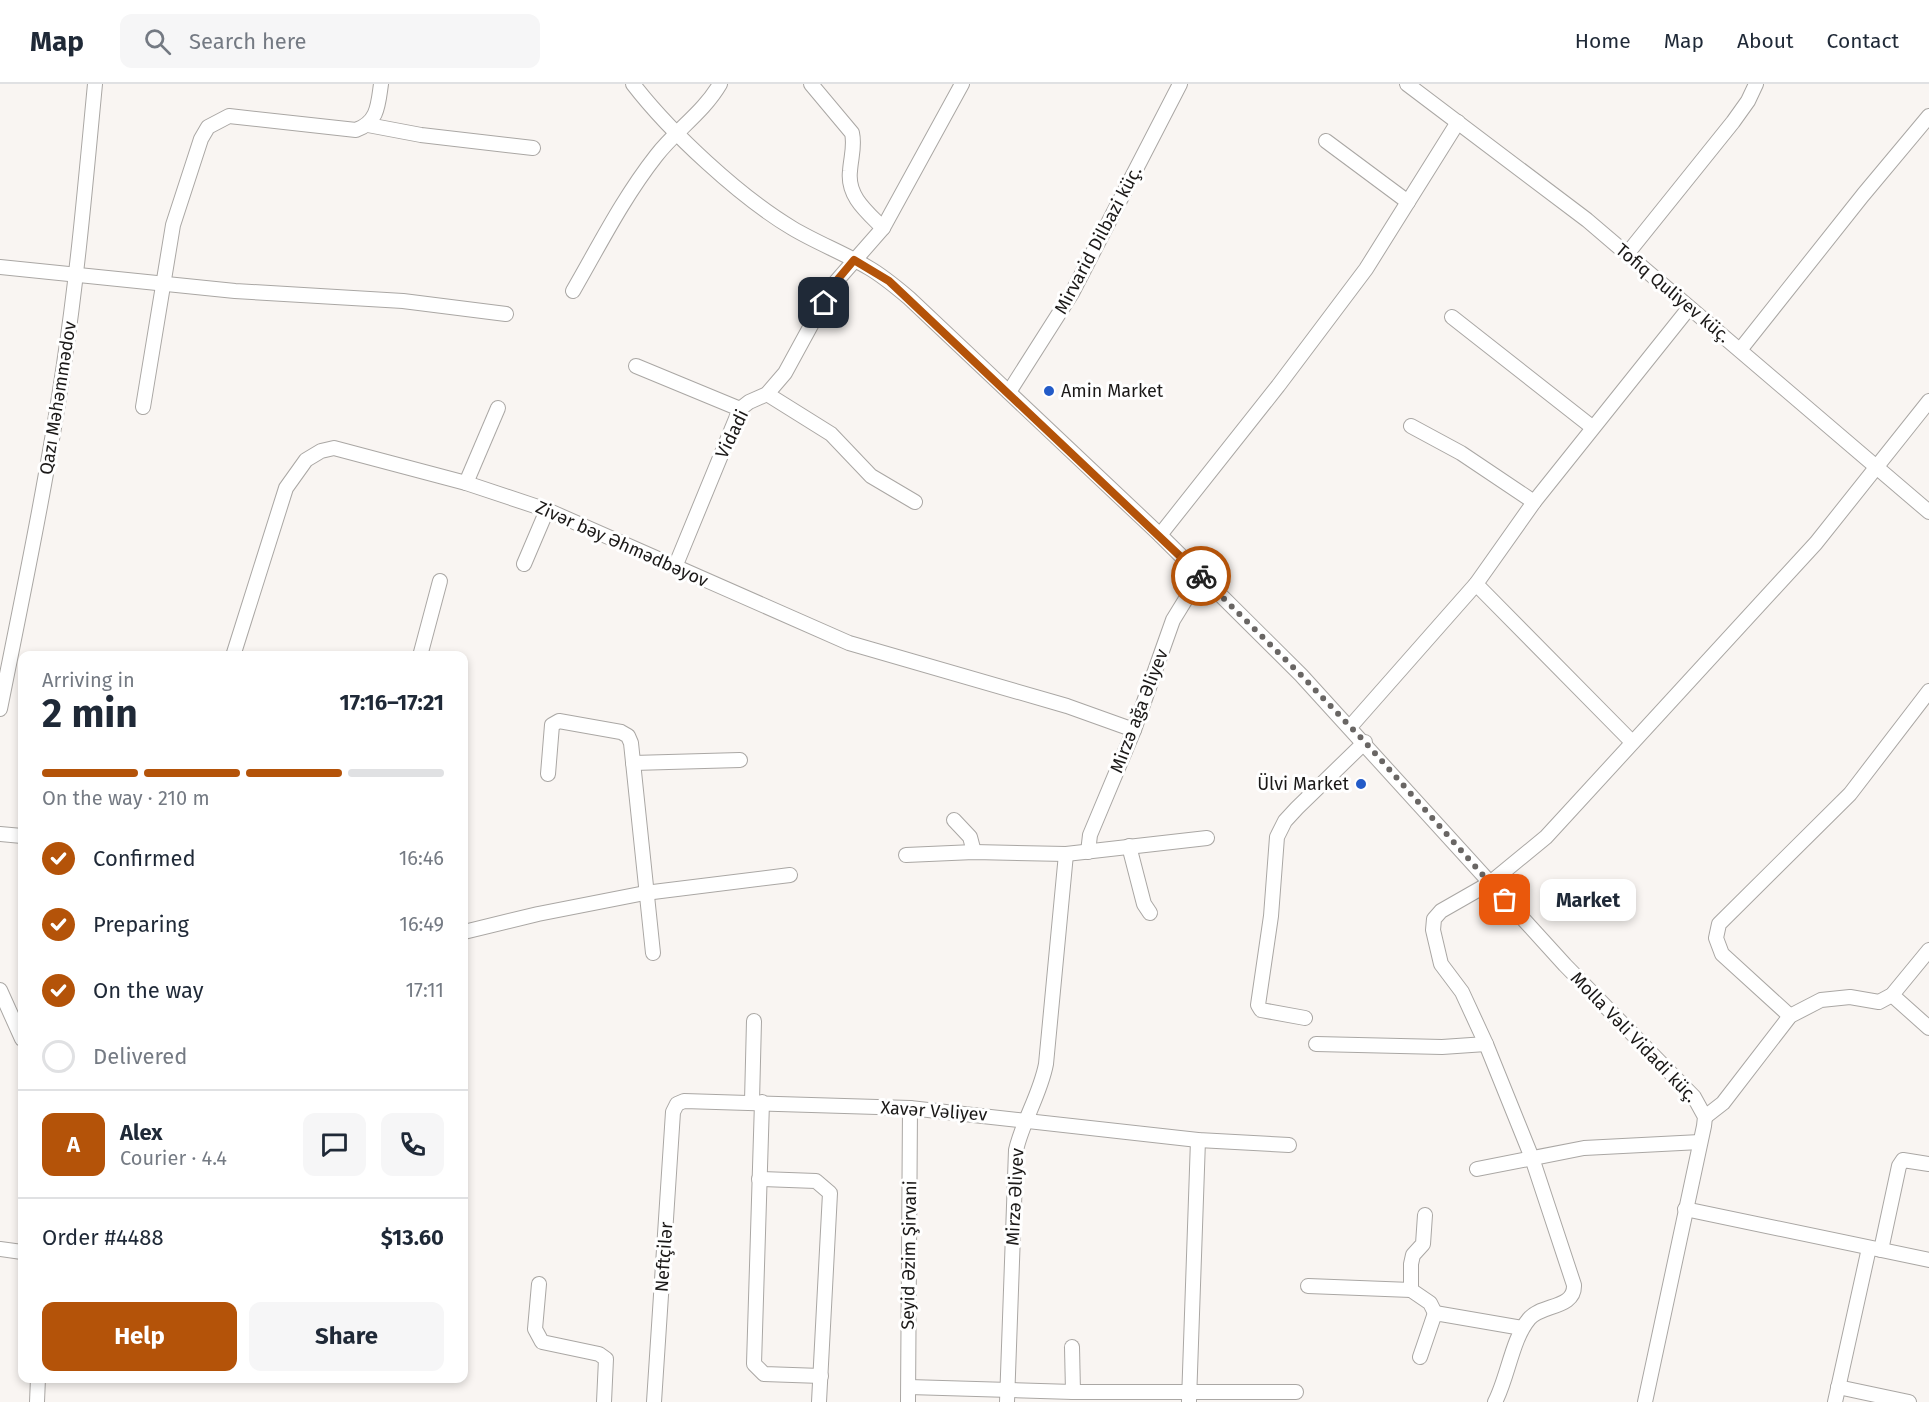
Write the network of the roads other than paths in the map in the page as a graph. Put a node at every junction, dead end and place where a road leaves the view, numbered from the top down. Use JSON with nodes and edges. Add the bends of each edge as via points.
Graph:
{"nodes":[{"id":1,"x":94,"y":84,"type":"edge"},
{"id":2,"x":381,"y":84,"type":"edge"},
{"id":3,"x":633,"y":84,"type":"edge"},
{"id":4,"x":720,"y":84,"type":"edge"},
{"id":5,"x":962,"y":84,"type":"edge"},
{"id":6,"x":1180,"y":84,"type":"edge"},
{"id":7,"x":1756,"y":84,"type":"edge"},
{"id":8,"x":1410,"y":85,"type":"edge"},
{"id":9,"x":819,"y":86,"type":"edge"},
{"id":10,"x":1929,"y":116,"type":"edge"},
{"id":11,"x":1458,"y":122,"type":"junction"},
{"id":12,"x":368,"y":125,"type":"junction"},
{"id":13,"x":679,"y":134,"type":"junction"},
{"id":14,"x":1326,"y":141,"type":"dead end"},
{"id":15,"x":533,"y":148,"type":"dead end"},
{"id":16,"x":1408,"y":202,"type":"junction"},
{"id":17,"x":882,"y":228,"type":"junction"},
{"id":18,"x":1627,"y":254,"type":"junction"},
{"id":19,"x":854,"y":260,"type":"junction"},
{"id":20,"x":0,"y":267,"type":"edge"},
{"id":21,"x":76,"y":273,"type":"junction"},
{"id":22,"x":164,"y":282,"type":"junction"},
{"id":23,"x":573,"y":291,"type":"dead end"},
{"id":24,"x":1689,"y":308,"type":"junction"},
{"id":25,"x":506,"y":314,"type":"dead end"},
{"id":26,"x":1452,"y":317,"type":"dead end"},
{"id":27,"x":1740,"y":350,"type":"junction"},
{"id":28,"x":636,"y":366,"type":"dead end"},
{"id":29,"x":1009,"y":392,"type":"junction"},
{"id":30,"x":767,"y":394,"type":"junction"},
{"id":31,"x":1929,"y":400,"type":"edge"},
{"id":32,"x":143,"y":407,"type":"dead end"},
{"id":33,"x":498,"y":408,"type":"dead end"},
{"id":34,"x":740,"y":409,"type":"junction"},
{"id":35,"x":1411,"y":426,"type":"dead end"},
{"id":36,"x":1592,"y":427,"type":"junction"},
{"id":37,"x":1876,"y":469,"type":"junction"},
{"id":38,"x":466,"y":483,"type":"junction"},
{"id":39,"x":915,"y":502,"type":"dead end"},
{"id":40,"x":1534,"y":502,"type":"junction"},
{"id":41,"x":547,"y":510,"type":"junction"},
{"id":42,"x":1929,"y":512,"type":"edge"},
{"id":43,"x":1160,"y":535,"type":"junction"},
{"id":44,"x":524,"y":564,"type":"dead end"},
{"id":45,"x":675,"y":567,"type":"junction"},
{"id":46,"x":1200,"y":576,"type":"junction"},
{"id":47,"x":440,"y":581,"type":"dead end"},
{"id":48,"x":1476,"y":584,"type":"junction"},
{"id":49,"x":235,"y":651,"type":"edge"},
{"id":50,"x":421,"y":651,"type":"edge"},
{"id":51,"x":1929,"y":691,"type":"edge"},
{"id":52,"x":0,"y":709,"type":"edge"},
{"id":53,"x":1350,"y":727,"type":"junction"},
{"id":54,"x":1134,"y":730,"type":"junction"},
{"id":55,"x":1365,"y":742,"type":"junction"},
{"id":56,"x":1632,"y":742,"type":"junction"},
{"id":57,"x":740,"y":760,"type":"dead end"},
{"id":58,"x":633,"y":763,"type":"junction"},
{"id":59,"x":548,"y":774,"type":"dead end"},
{"id":60,"x":954,"y":820,"type":"dead end"},
{"id":61,"x":0,"y":834,"type":"edge"},
{"id":62,"x":18,"y":836,"type":"edge"},
{"id":63,"x":1207,"y":838,"type":"dead end"},
{"id":64,"x":1129,"y":846,"type":"junction"},
{"id":65,"x":974,"y":852,"type":"junction"},
{"id":66,"x":1088,"y":852,"type":"junction"},
{"id":67,"x":1066,"y":854,"type":"junction"},
{"id":68,"x":906,"y":855,"type":"dead end"},
{"id":69,"x":790,"y":875,"type":"dead end"},
{"id":70,"x":1490,"y":883,"type":"junction"},
{"id":71,"x":645,"y":893,"type":"junction"},
{"id":72,"x":1150,"y":914,"type":"dead end"},
{"id":73,"x":468,"y":931,"type":"edge"},
{"id":74,"x":1929,"y":950,"type":"edge"},
{"id":75,"x":653,"y":953,"type":"dead end"},
{"id":76,"x":0,"y":990,"type":"edge"},
{"id":77,"x":1892,"y":995,"type":"junction"},
{"id":78,"x":1790,"y":1016,"type":"junction"},
{"id":79,"x":1305,"y":1018,"type":"dead end"},
{"id":80,"x":754,"y":1021,"type":"dead end"},
{"id":81,"x":1929,"y":1028,"type":"edge"},
{"id":82,"x":18,"y":1030,"type":"edge"},
{"id":83,"x":1316,"y":1044,"type":"dead end"},
{"id":84,"x":1486,"y":1044,"type":"junction"},
{"id":85,"x":757,"y":1102,"type":"junction"},
{"id":86,"x":910,"y":1108,"type":"junction"},
{"id":87,"x":673,"y":1112,"type":"joint"},
{"id":88,"x":1705,"y":1117,"type":"junction"},
{"id":89,"x":1027,"y":1120,"type":"junction"},
{"id":90,"x":1198,"y":1140,"type":"junction"},
{"id":91,"x":1700,"y":1142,"type":"junction"},
{"id":92,"x":1289,"y":1145,"type":"dead end"},
{"id":93,"x":1532,"y":1158,"type":"junction"},
{"id":94,"x":1929,"y":1164,"type":"edge"},
{"id":95,"x":1477,"y":1169,"type":"dead end"},
{"id":96,"x":759,"y":1179,"type":"junction"},
{"id":97,"x":1685,"y":1209,"type":"junction"},
{"id":98,"x":1425,"y":1215,"type":"dead end"},
{"id":99,"x":0,"y":1249,"type":"edge"},
{"id":100,"x":1875,"y":1249,"type":"junction"},
{"id":101,"x":18,"y":1251,"type":"edge"},
{"id":102,"x":1929,"y":1260,"type":"edge"},
{"id":103,"x":539,"y":1284,"type":"dead end"},
{"id":104,"x":1308,"y":1286,"type":"dead end"},
{"id":105,"x":1411,"y":1290,"type":"junction"},
{"id":106,"x":1435,"y":1313,"type":"junction"},
{"id":107,"x":1522,"y":1328,"type":"junction"},
{"id":108,"x":1072,"y":1347,"type":"dead end"},
{"id":109,"x":1420,"y":1357,"type":"dead end"},
{"id":110,"x":821,"y":1376,"type":"junction"},
{"id":111,"x":38,"y":1383,"type":"edge"},
{"id":112,"x":909,"y":1387,"type":"junction"},
{"id":113,"x":1838,"y":1387,"type":"junction"},
{"id":114,"x":1296,"y":1392,"type":"dead end"},
{"id":115,"x":1007,"y":1395,"type":"edge"},
{"id":116,"x":1081,"y":1395,"type":"edge"},
{"id":117,"x":1190,"y":1397,"type":"edge"},
{"id":118,"x":37,"y":1402,"type":"edge"},
{"id":119,"x":604,"y":1402,"type":"edge"},
{"id":120,"x":654,"y":1402,"type":"edge"},
{"id":121,"x":819,"y":1402,"type":"edge"},
{"id":122,"x":908,"y":1402,"type":"edge"},
{"id":123,"x":1495,"y":1402,"type":"edge"},
{"id":124,"x":1645,"y":1402,"type":"edge"},
{"id":125,"x":1835,"y":1402,"type":"edge"},
{"id":126,"x":1909,"y":1402,"type":"edge"}],
"edges":[{"from":1,"to":21,"type":"street","name":"Qazı Məhəmmədov"},
{"from":2,"to":12,"type":"street","via":[[378,108]]},
{"from":3,"to":13,"type":"street","name":"Molla Vəli Vidadi küç."},
{"from":4,"to":13,"type":"street","via":[[708,104]]},
{"from":5,"to":17,"type":"street","name":"Vidadi"},
{"from":6,"to":29,"type":"street","name":"Mirvarid Dilbazi küç.","via":[[1072,293]]},
{"from":7,"to":18,"type":"street","via":[[1733,122]]},
{"from":8,"to":11,"type":"street","name":"Tofiq Quliyev küç."},
{"from":9,"to":17,"type":"street","via":[[852,133],[849,174],[856,201]]},
{"from":10,"to":27,"type":"street"},
{"from":11,"to":16,"type":"street"},
{"from":11,"to":18,"type":"street","name":"Tofiq Quliyev küç."},
{"from":12,"to":15,"type":"street"},
{"from":12,"to":22,"type":"street","via":[[356,130],[229,116],[208,127],[182,190]]},
{"from":13,"to":19,"type":"street","name":"Molla Vəli Vidadi küç.","via":[[765,211]]},
{"from":13,"to":23,"type":"street","via":[[655,158],[622,206]]},
{"from":14,"to":16,"type":"street"},
{"from":16,"to":43,"type":"street","via":[[1352,287]]},
{"from":17,"to":19,"type":"street","name":"Vidadi"},
{"from":18,"to":24,"type":"street","name":"Tofiq Quliyev küç."},
{"from":19,"to":29,"type":"street","name":"Molla Vəli Vidadi küç.","via":[[909,298]]},
{"from":19,"to":30,"type":"street","name":"Vidadi","via":[[833,285],[785,373]]},
{"from":20,"to":21,"type":"street"},
{"from":21,"to":22,"type":"street"},
{"from":21,"to":52,"type":"street","name":"Qazı Məhəmmədov","via":[[37,526]]},
{"from":22,"to":25,"type":"street","via":[[236,291],[403,301]]},
{"from":22,"to":32,"type":"street"},
{"from":24,"to":27,"type":"street","name":"Tofiq Quliyev küç."},
{"from":24,"to":36,"type":"street"},
{"from":26,"to":36,"type":"street"},
{"from":27,"to":37,"type":"street","name":"Tofiq Quliyev küç."},
{"from":28,"to":34,"type":"street"},
{"from":29,"to":43,"type":"street","name":"Molla Vəli Vidadi küç."},
{"from":30,"to":34,"type":"street","name":"Vidadi"},
{"from":30,"to":39,"type":"street","via":[[831,434],[872,476]]},
{"from":31,"to":37,"type":"street"},
{"from":33,"to":38,"type":"street"},
{"from":34,"to":45,"type":"street","name":"Vidadi"},
{"from":35,"to":40,"type":"street","via":[[1461,453]]},
{"from":36,"to":40,"type":"street"},
{"from":37,"to":42,"type":"street","name":"Tofiq Quliyev küç."},
{"from":37,"to":56,"type":"street","via":[[1816,543]]},
{"from":38,"to":41,"type":"street","name":"Zivər bəy Əhmədbəyov"},
{"from":38,"to":49,"type":"street","name":"Zivər bəy Əhmədbəyov","via":[[334,448],[306,460],[286,488]]},
{"from":40,"to":48,"type":"street"},
{"from":41,"to":44,"type":"street"},
{"from":41,"to":45,"type":"street","name":"Zivər bəy Əhmədbəyov"},
{"from":43,"to":46,"type":"street","name":"Molla Vəli Vidadi küç."},
{"from":45,"to":54,"type":"street","name":"Zivər bəy Əhmədbəyov","via":[[849,643],[1067,706]]},
{"from":46,"to":53,"type":"street","name":"Molla Vəli Vidadi küç."},
{"from":46,"to":54,"type":"street","name":"Mirzə ağa Əliyev","via":[[1173,620]]},
{"from":47,"to":50,"type":"street"},
{"from":48,"to":53,"type":"street"},
{"from":48,"to":56,"type":"street"},
{"from":51,"to":78,"type":"street","via":[[1850,794],[1719,924],[1716,938],[1722,954]]},
{"from":53,"to":55,"type":"street","name":"Molla Vəli Vidadi küç."},
{"from":54,"to":66,"type":"street","name":"Mirzə ağa Əliyev","via":[[1090,835]]},
{"from":55,"to":70,"type":"street","name":"Molla Vəli Vidadi küç."},
{"from":55,"to":79,"type":"street","via":[[1296,808],[1277,837],[1258,1005],[1261,1010]]},
{"from":56,"to":70,"type":"street","via":[[1546,837]]},
{"from":57,"to":58,"type":"street"},
{"from":58,"to":59,"type":"street","via":[[632,743],[621,732],[559,722],[552,725],[550,732]]},
{"from":58,"to":71,"type":"street"},
{"from":60,"to":65,"type":"street","via":[[970,837]]},
{"from":61,"to":62,"type":"street"},
{"from":63,"to":64,"type":"street"},
{"from":64,"to":66,"type":"street"},
{"from":64,"to":72,"type":"street"},
{"from":65,"to":67,"type":"street"},
{"from":65,"to":68,"type":"street"},
{"from":66,"to":67,"type":"street"},
{"from":67,"to":89,"type":"street","name":"Mirzə Əliyev","via":[[1052,1022],[1042,1082]]},
{"from":69,"to":71,"type":"street"},
{"from":70,"to":84,"type":"street","via":[[1441,911],[1434,918],[1433,930],[1441,964],[1462,992]]},
{"from":70,"to":88,"type":"street","name":"Molla Vəli Vidadi küç.","via":[[1694,1097]]},
{"from":71,"to":73,"type":"street"},
{"from":71,"to":75,"type":"street"},
{"from":74,"to":77,"type":"street"},
{"from":76,"to":82,"type":"street"},
{"from":77,"to":78,"type":"street","via":[[1879,1002],[1821,1000]]},
{"from":77,"to":81,"type":"street"},
{"from":78,"to":88,"type":"street","via":[[1723,1102]]},
{"from":80,"to":85,"type":"street"},
{"from":83,"to":84,"type":"street"},
{"from":84,"to":93,"type":"street"},
{"from":85,"to":86,"type":"street","name":"Xavər Vəliyev"},
{"from":85,"to":87,"type":"street","name":"Xavər Vəliyev","via":[[684,1101]]},
{"from":85,"to":96,"type":"street"},
{"from":86,"to":89,"type":"street","name":"Xavər Vəliyev"},
{"from":86,"to":112,"type":"street","name":"Seyid Əzim Şirvani"},
{"from":87,"to":120,"type":"street","name":"Neftçilər"},
{"from":88,"to":91,"type":"street","name":"Molla Vəli Vidadi küç."},
{"from":89,"to":90,"type":"street","name":"Xavər Vəliyev"},
{"from":89,"to":115,"type":"street","name":"Mirzə Əliyev","via":[[1016,1150]]},
{"from":90,"to":92,"type":"street","name":"Xavər Vəliyev"},
{"from":90,"to":117,"type":"street"},
{"from":91,"to":93,"type":"street","via":[[1584,1148]]},
{"from":91,"to":97,"type":"street","name":"Molla Vəli Vidadi küç."},
{"from":93,"to":95,"type":"street"},
{"from":93,"to":107,"type":"street","via":[[1574,1292],[1569,1300],[1530,1317]]},
{"from":94,"to":100,"type":"street","via":[[1903,1160],[1899,1166]]},
{"from":96,"to":110,"type":"street","via":[[754,1364],[764,1374]]},
{"from":96,"to":110,"type":"street","via":[[816,1181],[830,1193]]},
{"from":97,"to":100,"type":"street"},
{"from":97,"to":124,"type":"street","name":"Molla Vəli Vidadi küç."},
{"from":98,"to":105,"type":"street","via":[[1423,1244],[1411,1264]]},
{"from":99,"to":101,"type":"street"},
{"from":100,"to":102,"type":"street"},
{"from":100,"to":113,"type":"street"},
{"from":103,"to":119,"type":"street","via":[[537,1335],[542,1342],[599,1354],[606,1359]]},
{"from":104,"to":105,"type":"street"},
{"from":105,"to":106,"type":"street","via":[[1430,1303]]},
{"from":106,"to":107,"type":"street"},
{"from":106,"to":109,"type":"street"},
{"from":107,"to":123,"type":"street"},
{"from":108,"to":116,"type":"street"},
{"from":110,"to":121,"type":"street"},
{"from":111,"to":118,"type":"street"},
{"from":112,"to":115,"type":"street"},
{"from":112,"to":122,"type":"street","name":"Seyid Əzim Şirvani"},
{"from":113,"to":125,"type":"street"},
{"from":113,"to":126,"type":"street"},
{"from":114,"to":117,"type":"street"},
{"from":115,"to":116,"type":"street"},
{"from":116,"to":117,"type":"street"}]}
